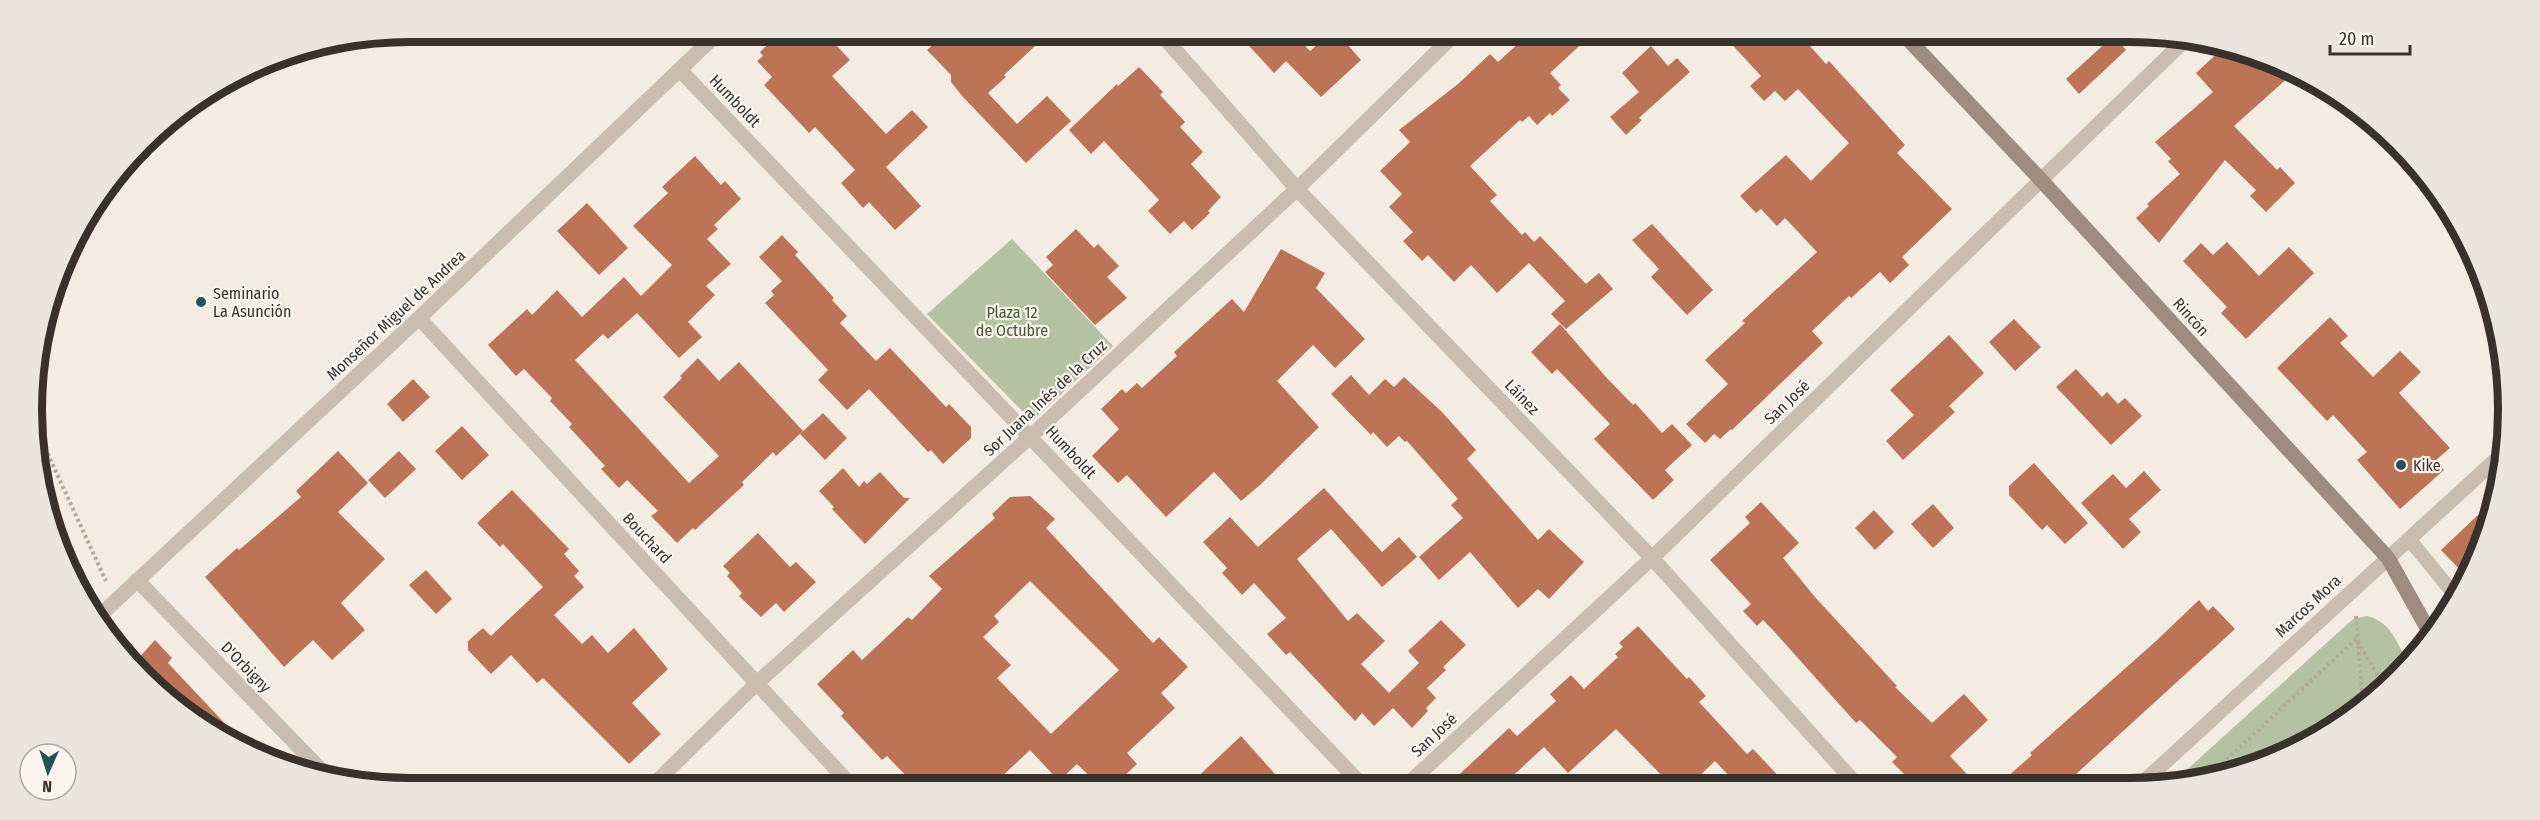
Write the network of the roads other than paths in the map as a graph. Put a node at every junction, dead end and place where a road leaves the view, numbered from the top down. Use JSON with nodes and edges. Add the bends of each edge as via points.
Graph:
{"nodes":[{"id":1,"x":709,"y":42,"type":"edge"},
{"id":2,"x":1168,"y":42,"type":"edge"},
{"id":3,"x":1447,"y":42,"type":"edge"},
{"id":4,"x":1911,"y":42,"type":"edge"},
{"id":5,"x":2180,"y":45,"type":"edge"},
{"id":6,"x":680,"y":70,"type":"junction"},
{"id":7,"x":2042,"y":180,"type":"junction"},
{"id":8,"x":1297,"y":189,"type":"junction"},
{"id":9,"x":419,"y":318,"type":"junction"},
{"id":10,"x":1031,"y":436,"type":"junction"},
{"id":11,"x":2495,"y":461,"type":"edge"},
{"id":12,"x":2409,"y":539,"type":"junction"},
{"id":13,"x":1652,"y":558,"type":"junction"},
{"id":14,"x":2388,"y":558,"type":"junction"},
{"id":15,"x":137,"y":580,"type":"junction"},
{"id":16,"x":2451,"y":590,"type":"edge"},
{"id":17,"x":103,"y":612,"type":"edge"},
{"id":18,"x":2427,"y":627,"type":"edge"},
{"id":19,"x":757,"y":683,"type":"junction"},
{"id":20,"x":317,"y":765,"type":"edge"},
{"id":21,"x":2148,"y":777,"type":"edge"},
{"id":22,"x":660,"y":778,"type":"edge"},
{"id":23,"x":844,"y":778,"type":"edge"},
{"id":24,"x":1355,"y":778,"type":"edge"},
{"id":25,"x":1413,"y":778,"type":"edge"},
{"id":26,"x":1852,"y":778,"type":"edge"}],
"edges":[{"from":1,"to":6,"type":"street","name":"Monseñor Miguel de Andrea"},
{"from":2,"to":8,"type":"street","name":"Láinez"},
{"from":3,"to":8,"type":"street","name":"Sor Juana Inés de la Cruz"},
{"from":4,"to":7,"type":"street","name":"Rincón"},
{"from":5,"to":7,"type":"street","name":"San José"},
{"from":6,"to":9,"type":"street","name":"Monseñor Miguel de Andrea"},
{"from":6,"to":10,"type":"street","name":"Humboldt"},
{"from":7,"to":13,"type":"street","name":"San José"},
{"from":7,"to":14,"type":"street","name":"Rincón"},
{"from":8,"to":10,"type":"street","name":"Sor Juana Inés de la Cruz"},
{"from":8,"to":13,"type":"street","name":"Láinez"},
{"from":9,"to":15,"type":"street","name":"Monseñor Miguel de Andrea"},
{"from":9,"to":19,"type":"street","name":"Bouchard"},
{"from":10,"to":19,"type":"street","name":"Sor Juana Inés de la Cruz"},
{"from":10,"to":24,"type":"street","name":"Humboldt"},
{"from":11,"to":12,"type":"street","name":"Marcos Mora"},
{"from":12,"to":14,"type":"street","name":"Marcos Mora"},
{"from":12,"to":16,"type":"lane"},
{"from":13,"to":25,"type":"street","name":"San José"},
{"from":13,"to":26,"type":"street","name":"Láinez"},
{"from":14,"to":18,"type":"street","name":"Rincón"},
{"from":14,"to":21,"type":"street","name":"Marcos Mora"},
{"from":15,"to":17,"type":"street","name":"Monseñor Miguel de Andrea"},
{"from":15,"to":20,"type":"street","name":"D'Orbigny"},
{"from":19,"to":22,"type":"street","name":"Sor Juana Inés de la Cruz"},
{"from":19,"to":23,"type":"street","name":"Bouchard"}]}
